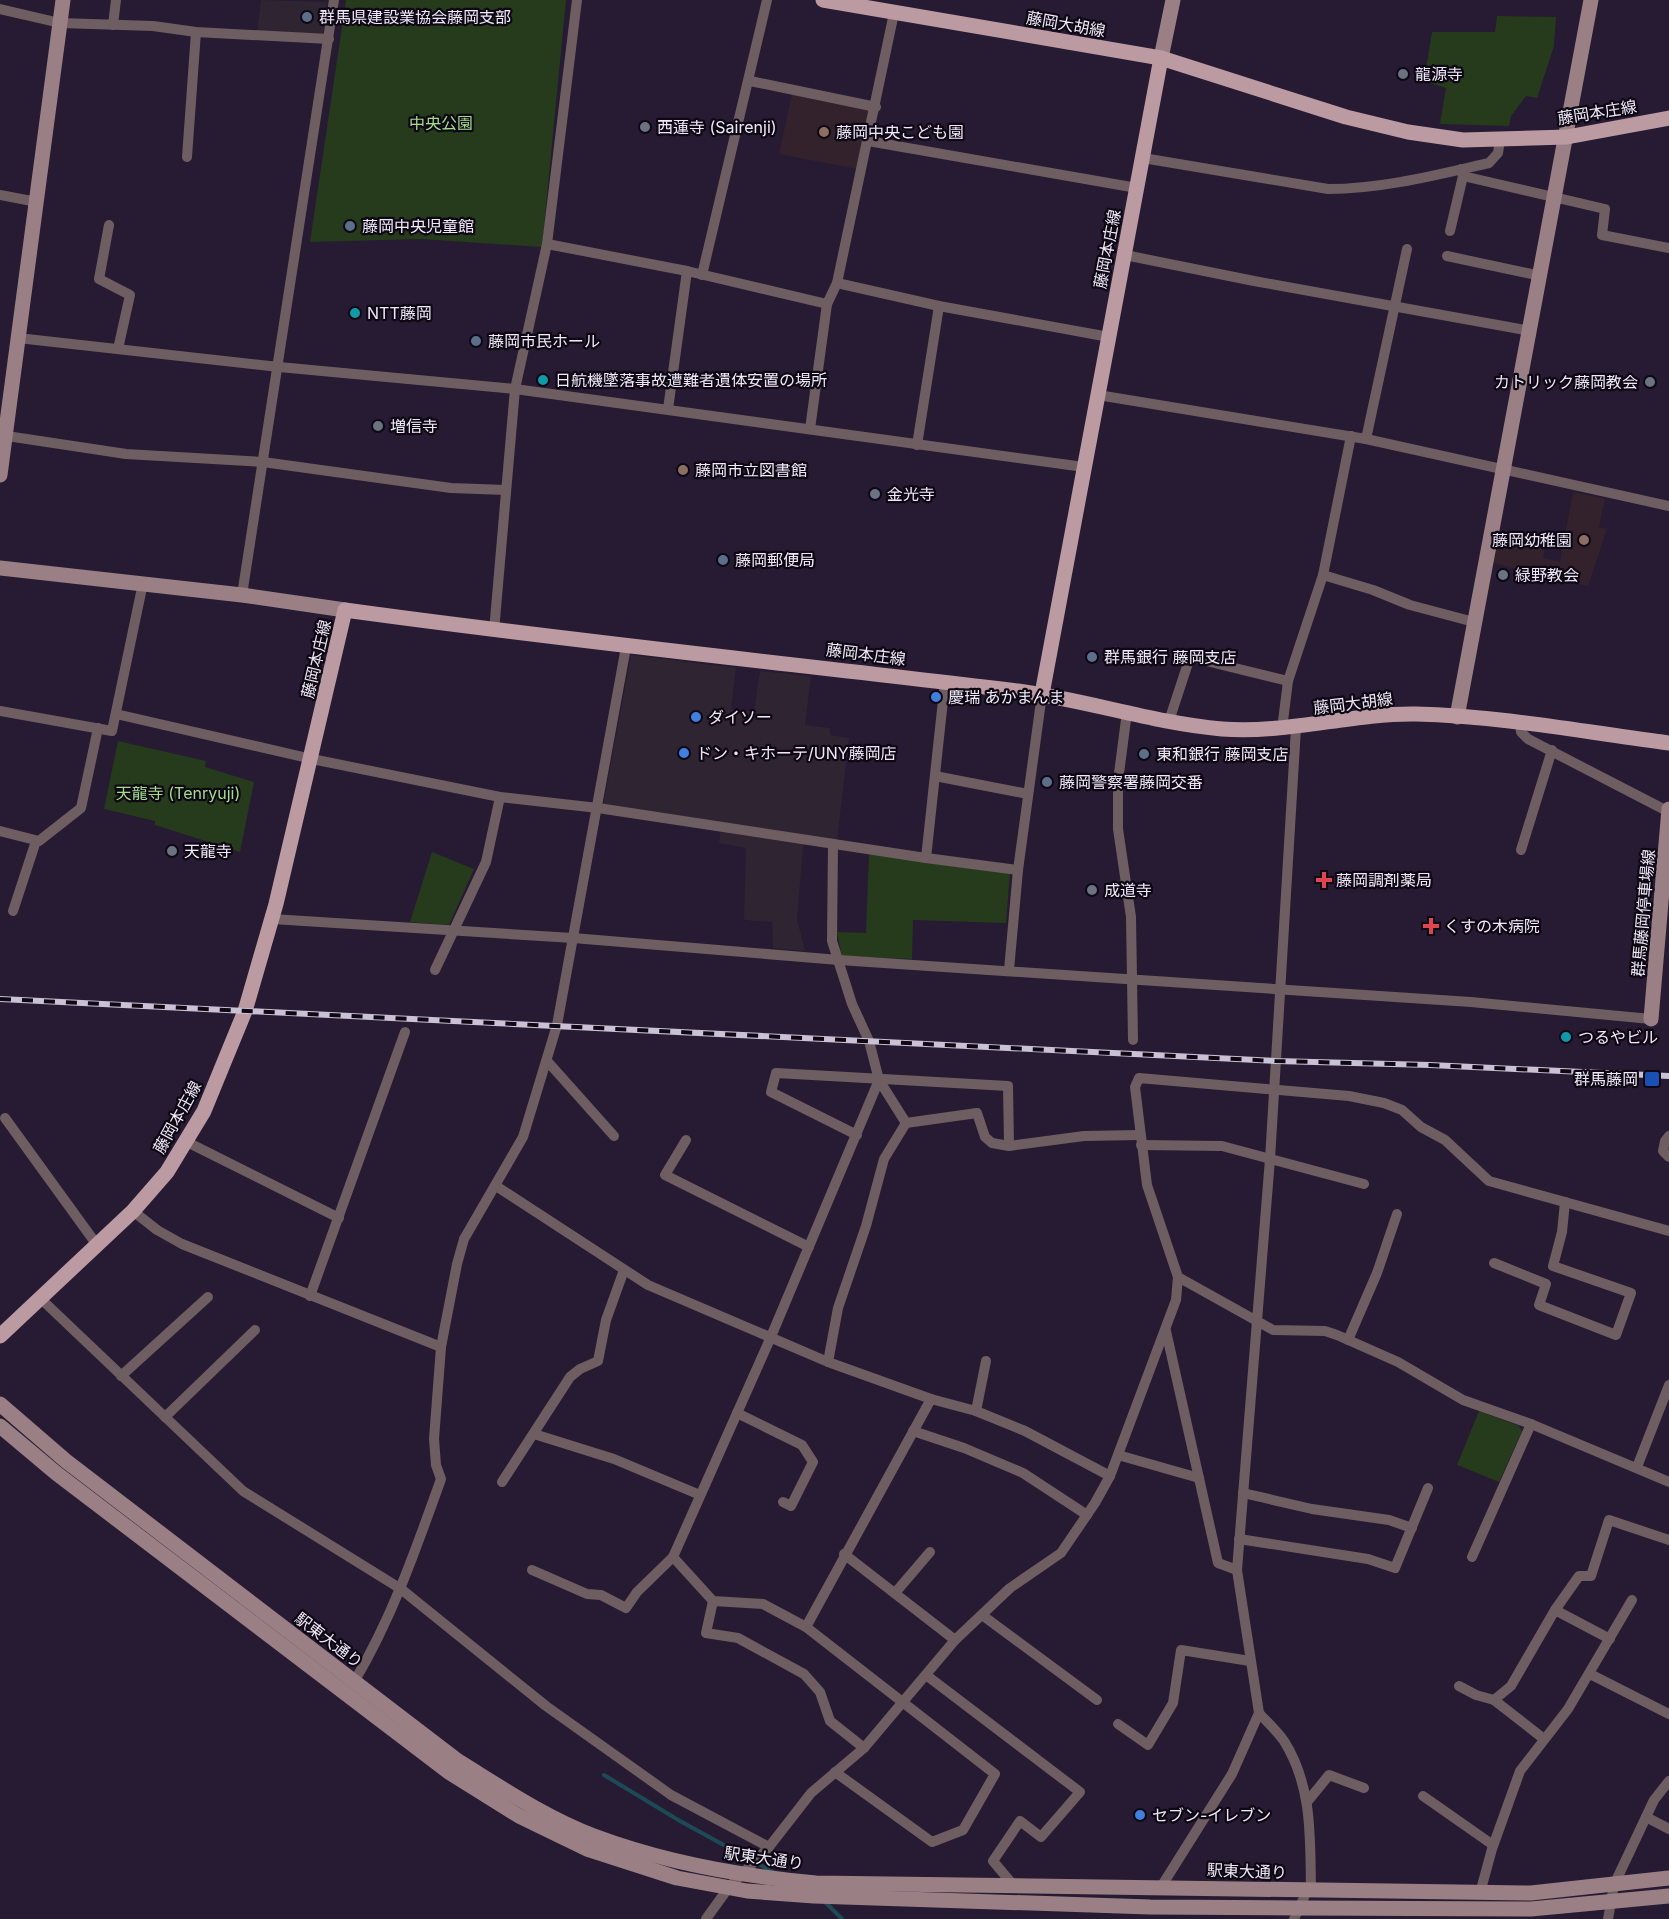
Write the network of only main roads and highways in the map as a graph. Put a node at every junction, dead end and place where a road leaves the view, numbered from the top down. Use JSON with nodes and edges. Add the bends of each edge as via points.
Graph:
{"nodes":[{"id":1,"x":823,"y":0,"type":"edge"},
{"id":2,"x":1161,"y":58,"type":"junction"},
{"id":3,"x":1669,"y":118,"type":"edge"},
{"id":4,"x":1042,"y":694,"type":"junction"},
{"id":5,"x":1669,"y":743,"type":"edge"},
{"id":6,"x":0,"y":1336,"type":"edge"}],
"edges":[{"from":1,"to":2,"type":"main road","name":"藤岡大胡線"},
{"from":2,"to":3,"type":"main road","name":"藤岡本庄線","via":[[1323,110],[1408,132],[1463,140],[1567,137]]},
{"from":2,"to":4,"type":"main road","name":"藤岡本庄線"},
{"from":4,"to":5,"type":"main road","name":"藤岡大胡線","via":[[1169,722],[1226,729],[1289,728],[1381,716],[1457,717]]},
{"from":4,"to":6,"type":"main road","name":"藤岡本庄線","via":[[626,647],[345,610],[272,919],[230,1053],[187,1142],[167,1172],[133,1211]]}]}
